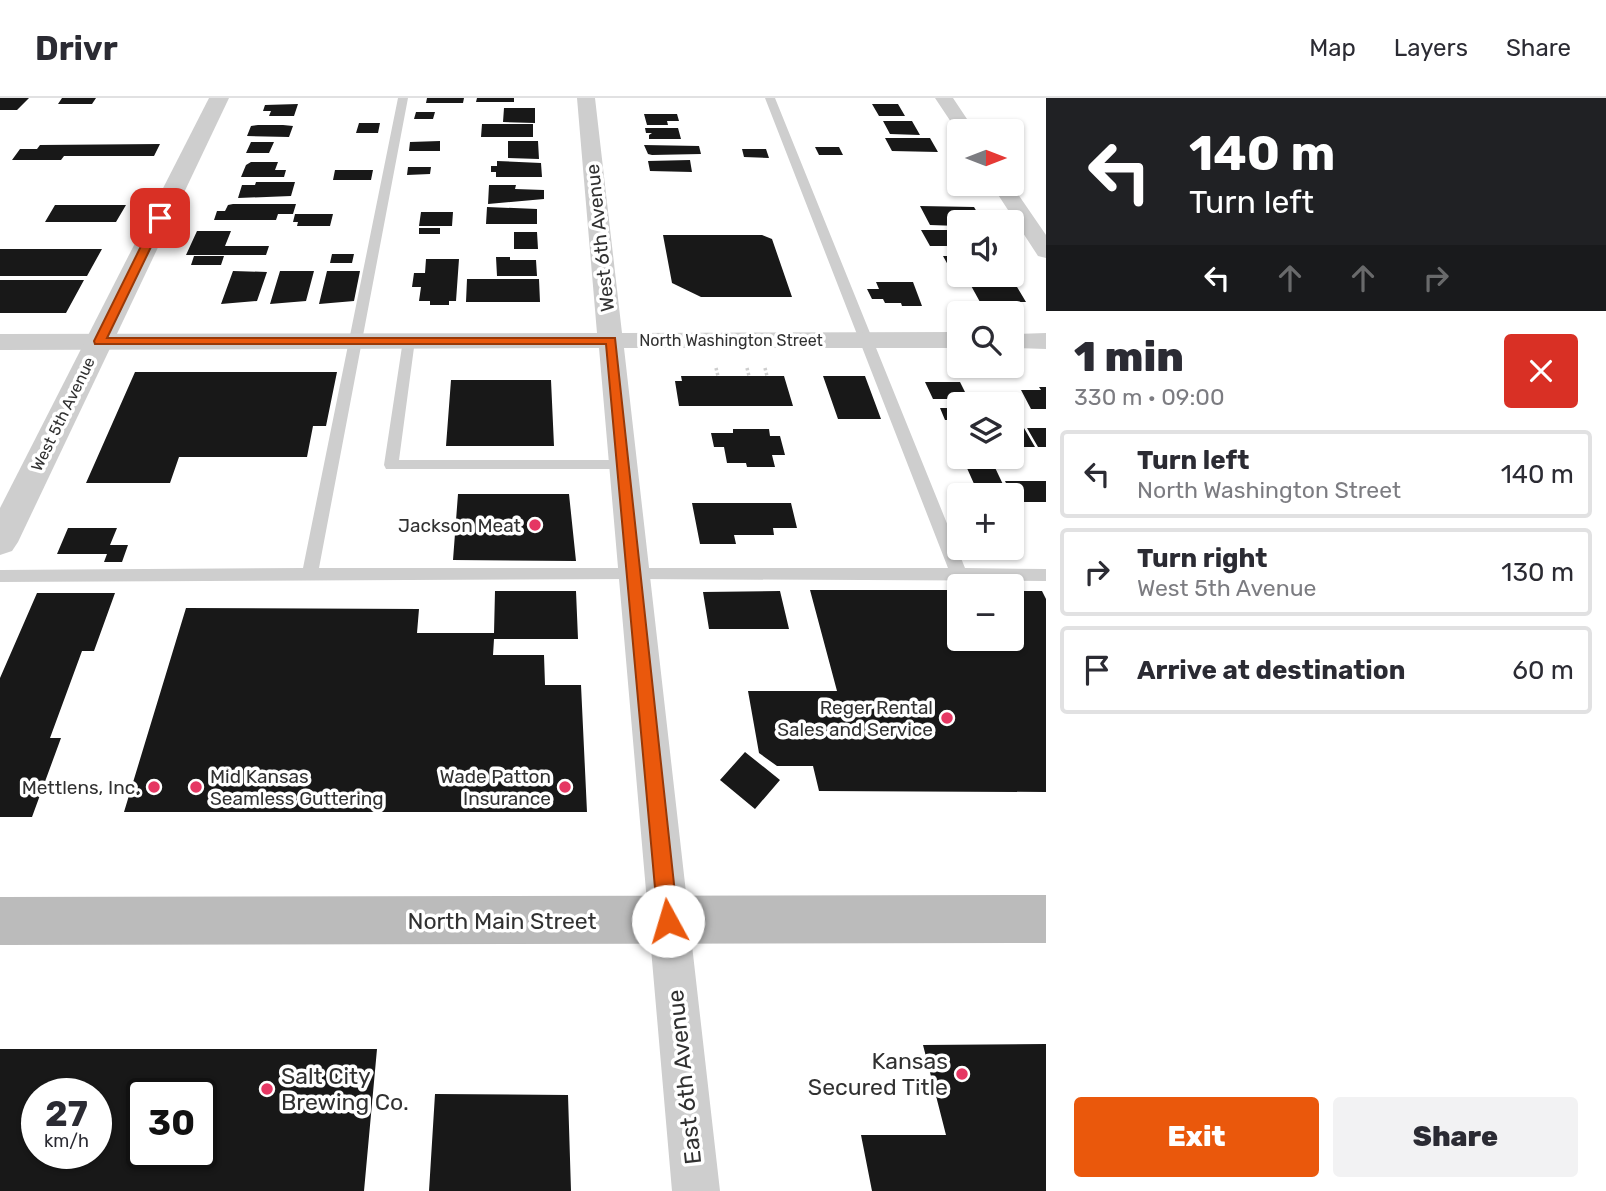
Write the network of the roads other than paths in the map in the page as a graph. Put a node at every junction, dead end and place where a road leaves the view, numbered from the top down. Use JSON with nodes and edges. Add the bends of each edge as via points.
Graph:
{"nodes":[{"id":1,"x":219,"y":98,"type":"edge"},
{"id":2,"x":403,"y":98,"type":"edge"},
{"id":3,"x":586,"y":98,"type":"edge"},
{"id":4,"x":770,"y":98,"type":"edge"},
{"id":5,"x":944,"y":98,"type":"edge"},
{"id":6,"x":958,"y":119,"type":"edge"},
{"id":7,"x":1009,"y":196,"type":"edge"},
{"id":8,"x":1046,"y":251,"type":"edge"},
{"id":9,"x":357,"y":340,"type":"junction"},
{"id":10,"x":409,"y":340,"type":"junction"},
{"id":11,"x":611,"y":340,"type":"junction"},
{"id":12,"x":866,"y":340,"type":"junction"},
{"id":13,"x":947,"y":340,"type":"edge"},
{"id":14,"x":99,"y":341,"type":"junction"},
{"id":15,"x":1024,"y":341,"type":"edge"},
{"id":16,"x":1046,"y":341,"type":"edge"},
{"id":17,"x":0,"y":342,"type":"edge"},
{"id":18,"x":623,"y":465,"type":"junction"},
{"id":19,"x":0,"y":542,"type":"edge"},
{"id":20,"x":633,"y":573,"type":"junction"},
{"id":21,"x":310,"y":574,"type":"junction"},
{"id":22,"x":959,"y":574,"type":"joint"},
{"id":23,"x":1024,"y":575,"type":"edge"},
{"id":24,"x":1046,"y":575,"type":"edge"},
{"id":25,"x":0,"y":576,"type":"edge"},
{"id":26,"x":1046,"y":919,"type":"edge"},
{"id":27,"x":0,"y":921,"type":"edge"},
{"id":28,"x":668,"y":921,"type":"junction"},
{"id":29,"x":696,"y":1191,"type":"edge"}],
"edges":[{"from":1,"to":14,"type":"street","name":"West 5th Avenue"},
{"from":2,"to":9,"type":"lane"},
{"from":3,"to":11,"type":"street","name":"West 6th Avenue"},
{"from":4,"to":12,"type":"lane"},
{"from":5,"to":6,"type":"street"},
{"from":7,"to":8,"type":"street"},
{"from":9,"to":10,"type":"street","name":"North Washington Street"},
{"from":9,"to":14,"type":"street","name":"North Washington Street"},
{"from":9,"to":21,"type":"lane"},
{"from":10,"to":11,"type":"street","name":"North Washington Street"},
{"from":10,"to":18,"type":"lane","via":[[391,466]]},
{"from":11,"to":12,"type":"street","name":"North Washington Street"},
{"from":11,"to":18,"type":"street","name":"West 6th Avenue"},
{"from":12,"to":13,"type":"street","name":"North Washington Street"},
{"from":12,"to":22,"type":"lane"},
{"from":14,"to":17,"type":"street","name":"North Washington Street"},
{"from":14,"to":19,"type":"street","name":"West 5th Avenue"},
{"from":15,"to":16,"type":"street"},
{"from":18,"to":20,"type":"street","name":"West 6th Avenue"},
{"from":20,"to":21,"type":"lane"},
{"from":20,"to":22,"type":"lane"},
{"from":20,"to":28,"type":"street","name":"West 6th Avenue"},
{"from":21,"to":25,"type":"lane"},
{"from":23,"to":24,"type":"lane"},
{"from":26,"to":28,"type":"main road","name":"North Main Street"},
{"from":27,"to":28,"type":"main road","name":"North Main Street"},
{"from":28,"to":29,"type":"street","name":"East 6th Avenue"}]}
